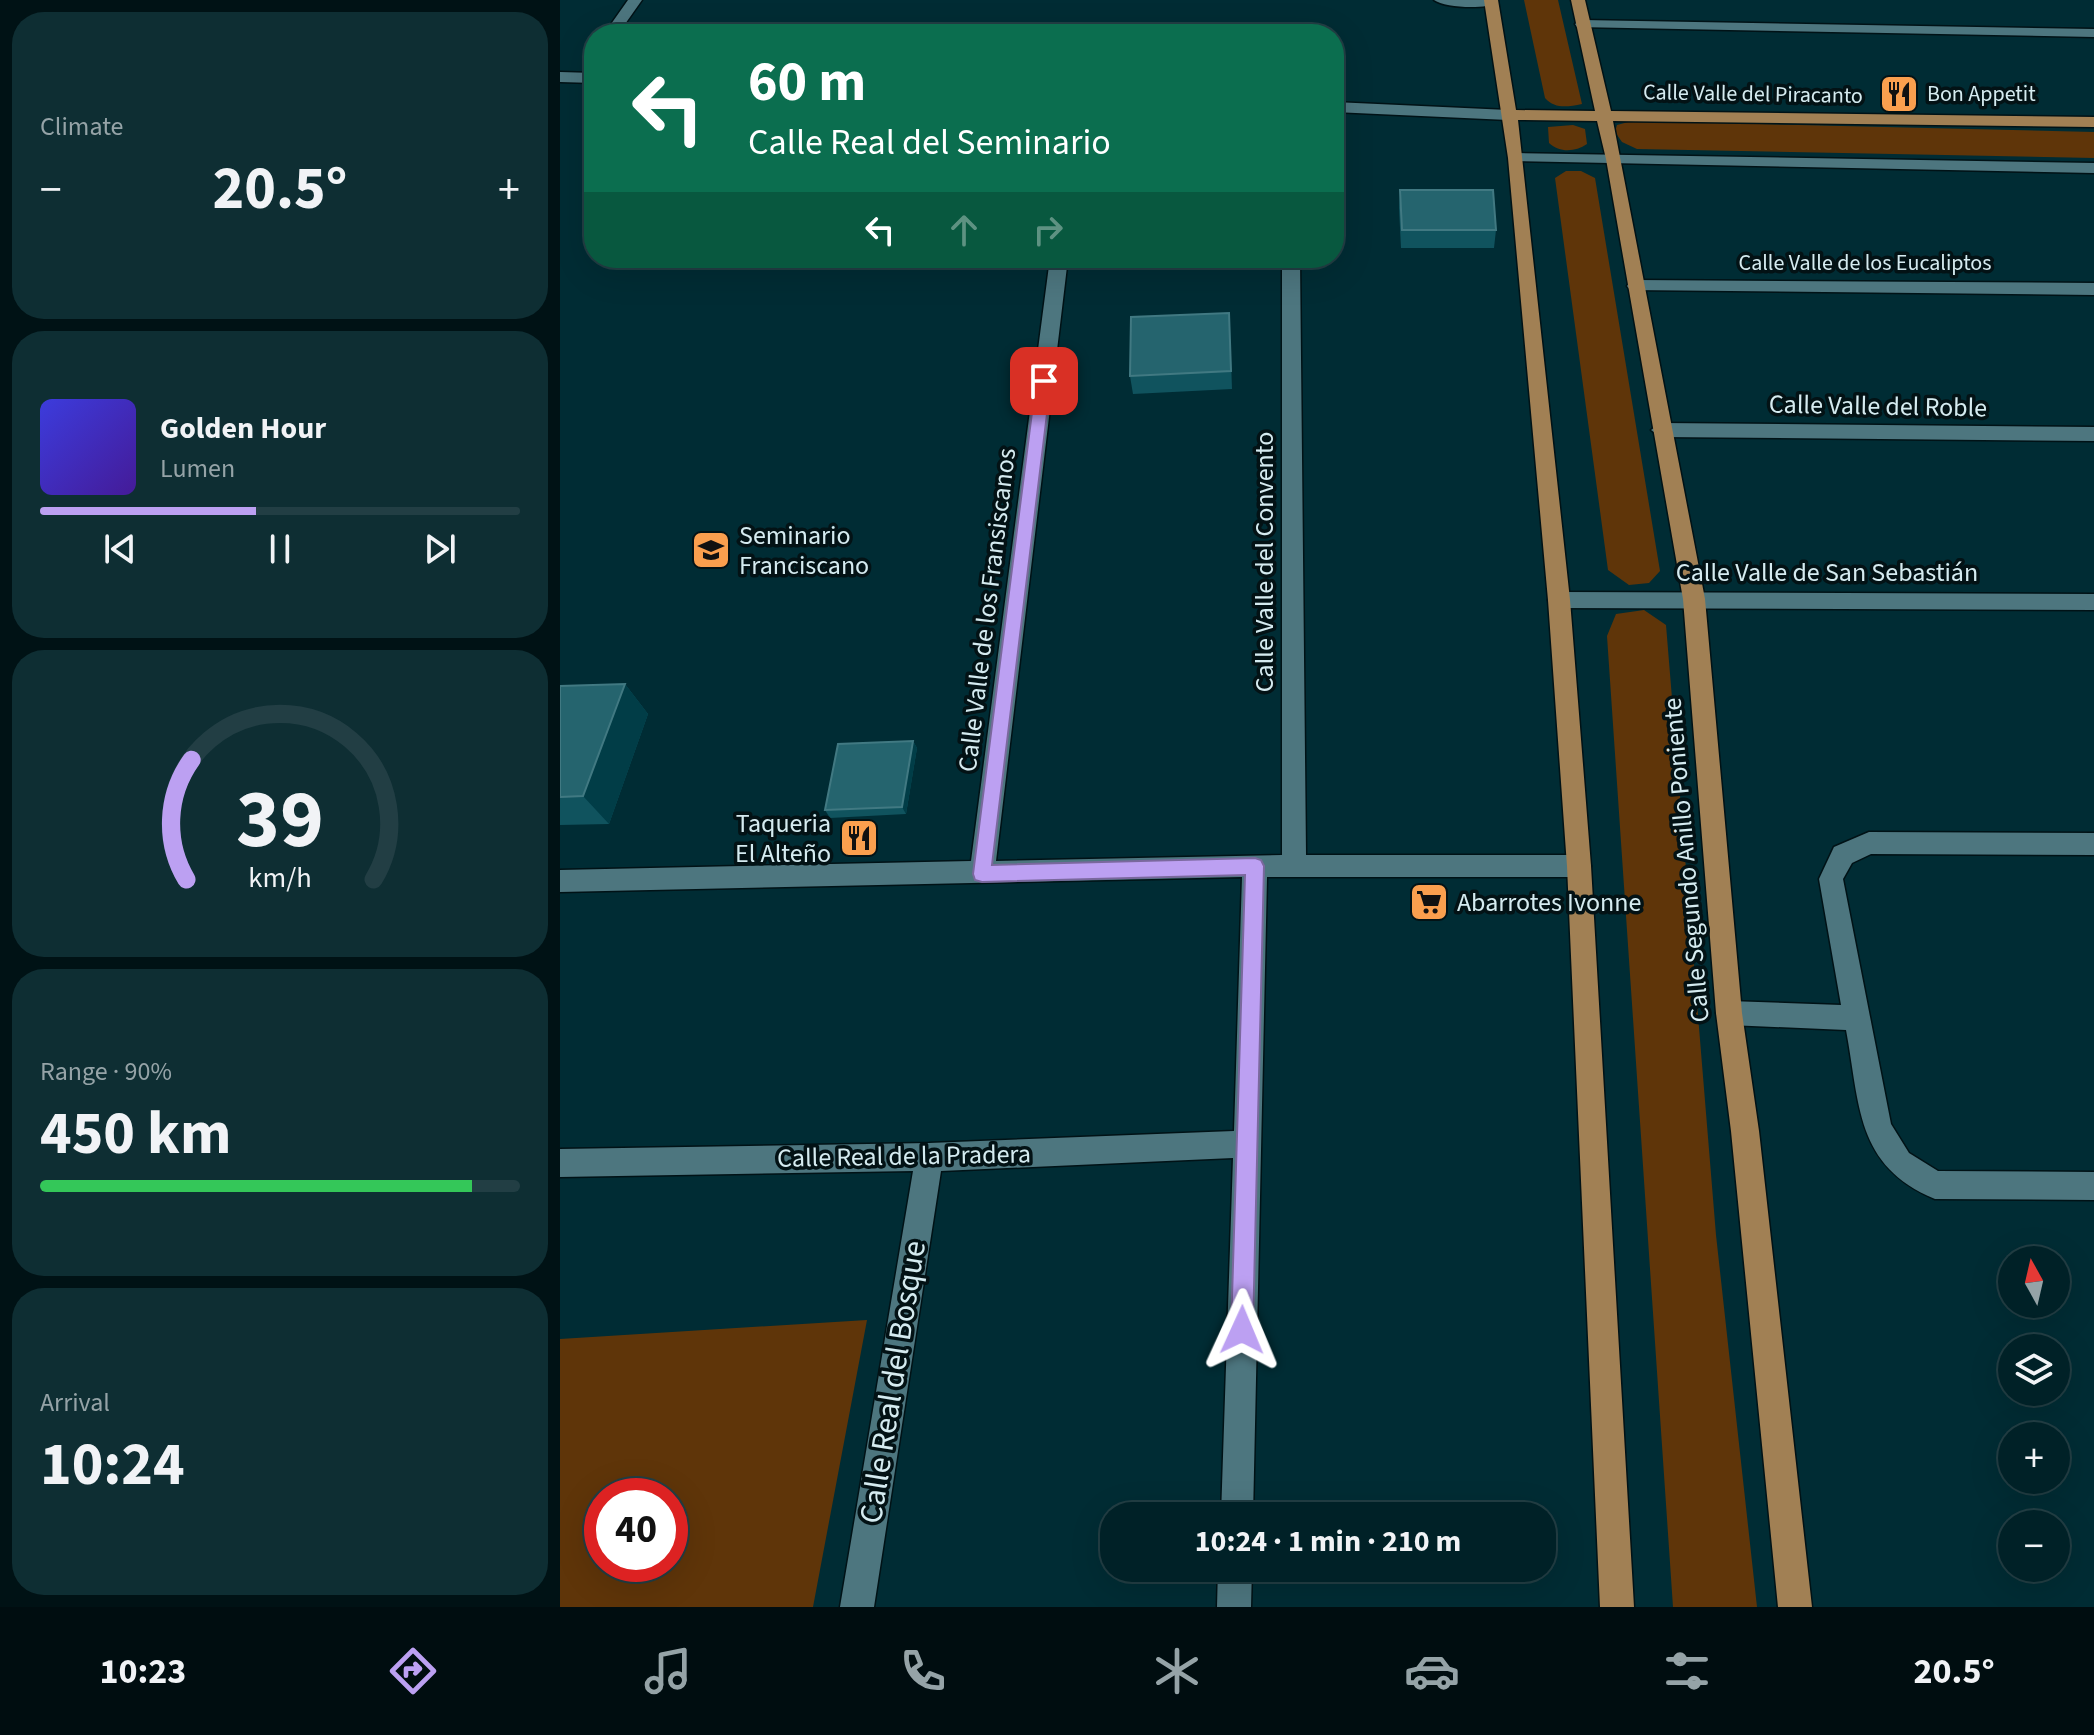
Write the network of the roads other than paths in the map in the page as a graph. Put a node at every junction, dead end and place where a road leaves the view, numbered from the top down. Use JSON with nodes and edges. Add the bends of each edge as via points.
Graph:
{"nodes":[{"id":1,"x":635,"y":0,"type":"edge"},
{"id":2,"x":1441,"y":0,"type":"edge"},
{"id":3,"x":1578,"y":0,"type":"edge"},
{"id":4,"x":1491,"y":1,"type":"edge"},
{"id":5,"x":618,"y":24,"type":"edge"},
{"id":6,"x":1582,"y":24,"type":"junction"},
{"id":7,"x":2094,"y":33,"type":"edge"},
{"id":8,"x":560,"y":77,"type":"edge"},
{"id":9,"x":584,"y":78,"type":"edge"},
{"id":10,"x":1344,"y":107,"type":"edge"},
{"id":11,"x":1604,"y":114,"type":"junction"},
{"id":12,"x":1508,"y":115,"type":"junction"},
{"id":13,"x":2094,"y":122,"type":"edge"},
{"id":14,"x":1516,"y":158,"type":"junction"},
{"id":15,"x":1614,"y":159,"type":"junction"},
{"id":16,"x":2094,"y":168,"type":"edge"},
{"id":17,"x":1058,"y":268,"type":"edge"},
{"id":18,"x":1291,"y":268,"type":"edge"},
{"id":19,"x":1636,"y":286,"type":"junction"},
{"id":20,"x":2094,"y":289,"type":"edge"},
{"id":21,"x":1661,"y":430,"type":"junction"},
{"id":22,"x":2094,"y":434,"type":"edge"},
{"id":23,"x":1694,"y":599,"type":"junction"},
{"id":24,"x":1559,"y":600,"type":"junction"},
{"id":25,"x":2094,"y":602,"type":"edge"},
{"id":26,"x":2094,"y":844,"type":"edge"},
{"id":27,"x":1255,"y":866,"type":"junction"},
{"id":28,"x":1579,"y":866,"type":"junction"},
{"id":29,"x":1294,"y":867,"type":"junction"},
{"id":30,"x":982,"y":874,"type":"junction"},
{"id":31,"x":560,"y":881,"type":"edge"},
{"id":32,"x":1729,"y":1013,"type":"junction"},
{"id":33,"x":1857,"y":1018,"type":"junction"},
{"id":34,"x":1247,"y":1144,"type":"junction"},
{"id":35,"x":929,"y":1157,"type":"junction"},
{"id":36,"x":560,"y":1163,"type":"edge"},
{"id":37,"x":2094,"y":1186,"type":"edge"},
{"id":38,"x":1237,"y":1502,"type":"edge"},
{"id":39,"x":1235,"y":1582,"type":"edge"},
{"id":40,"x":857,"y":1607,"type":"edge"},
{"id":41,"x":1234,"y":1607,"type":"edge"},
{"id":42,"x":1617,"y":1607,"type":"edge"},
{"id":43,"x":1795,"y":1607,"type":"edge"}],
"edges":[{"from":1,"to":5,"type":"street"},
{"from":2,"to":4,"type":"street"},
{"from":3,"to":6,"type":"main road","name":"Calle Segundo Anillo Poniente"},
{"from":4,"to":12,"type":"main road"},
{"from":6,"to":7,"type":"street"},
{"from":6,"to":11,"type":"main road","name":"Calle Segundo Anillo Poniente"},
{"from":8,"to":9,"type":"street"},
{"from":10,"to":12,"type":"street"},
{"from":11,"to":12,"type":"main road","name":"Calle Valle del Piracanto"},
{"from":11,"to":13,"type":"main road","name":"Calle Valle del Piracanto"},
{"from":11,"to":15,"type":"main road","name":"Calle Segundo Anillo Poniente"},
{"from":12,"to":14,"type":"main road"},
{"from":14,"to":15,"type":"street"},
{"from":14,"to":24,"type":"main road"},
{"from":15,"to":16,"type":"street"},
{"from":15,"to":19,"type":"main road","name":"Calle Segundo Anillo Poniente"},
{"from":17,"to":30,"type":"street","name":"Calle Valle de los Fransiscanos"},
{"from":18,"to":29,"type":"street","name":"Calle Valle del Convento"},
{"from":19,"to":20,"type":"street","name":"Calle Valle de los Eucaliptos"},
{"from":19,"to":21,"type":"main road","name":"Calle Segundo Anillo Poniente"},
{"from":21,"to":22,"type":"street","name":"Calle Valle del Roble"},
{"from":21,"to":23,"type":"main road","name":"Calle Segundo Anillo Poniente"},
{"from":23,"to":24,"type":"street","name":"Calle Valle de San Sebastián"},
{"from":23,"to":25,"type":"street","name":"Calle Valle de San Sebastián"},
{"from":23,"to":32,"type":"main road","name":"Calle Segundo Anillo Poniente"},
{"from":24,"to":28,"type":"main road"},
{"from":26,"to":33,"type":"street","via":[[1869,843],[1843,855],[1831,879]]},
{"from":27,"to":29,"type":"street"},
{"from":27,"to":30,"type":"street"},
{"from":27,"to":34,"type":"street"},
{"from":28,"to":29,"type":"street"},
{"from":28,"to":42,"type":"main road"},
{"from":30,"to":31,"type":"street"},
{"from":32,"to":33,"type":"street"},
{"from":32,"to":43,"type":"main road","name":"Calle Segundo Anillo Poniente"},
{"from":33,"to":37,"type":"street","via":[[1878,1129],[1899,1163],[1935,1185]]},
{"from":34,"to":35,"type":"street","name":"Calle Real de la Pradera"},
{"from":34,"to":38,"type":"street"},
{"from":35,"to":36,"type":"street","name":"Calle Real de la Pradera"},
{"from":35,"to":40,"type":"street","name":"Calle Real del Bosque"},
{"from":39,"to":41,"type":"street"}]}
